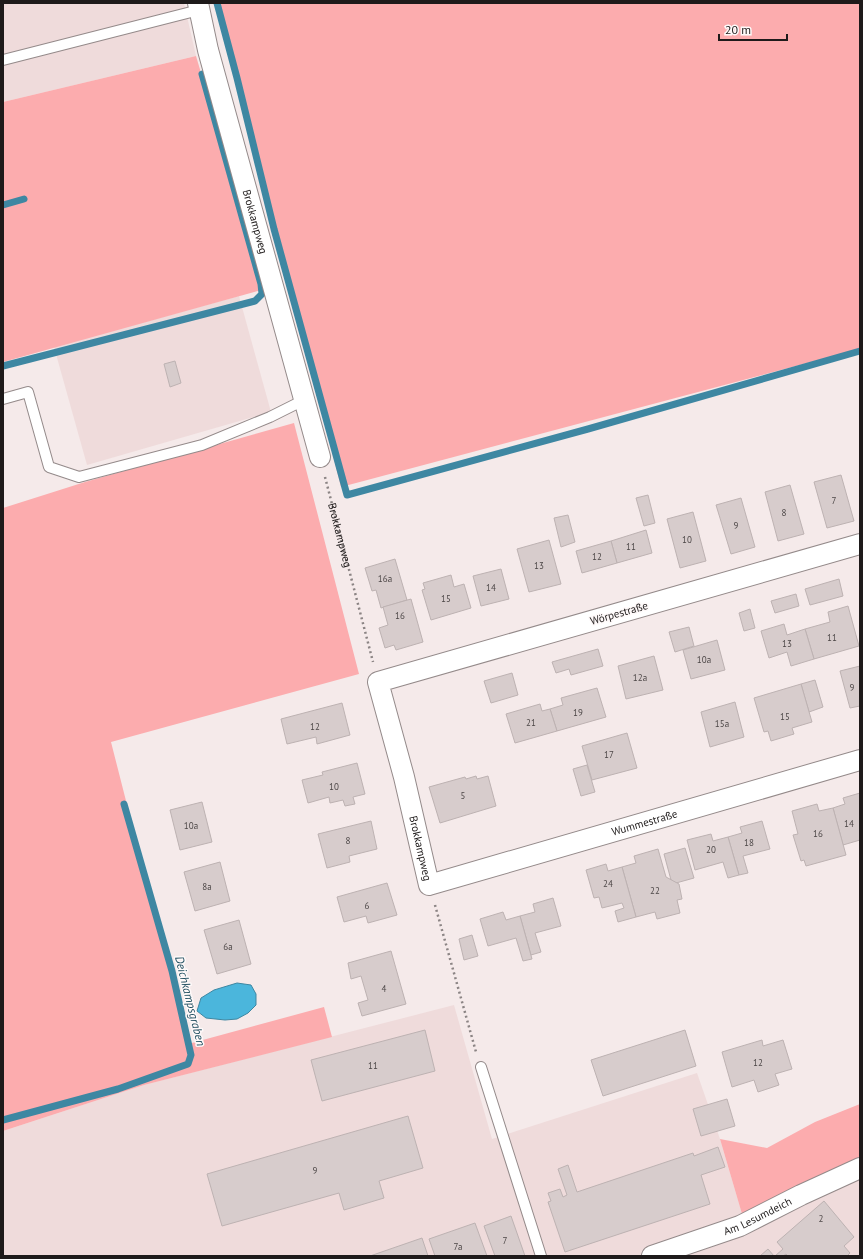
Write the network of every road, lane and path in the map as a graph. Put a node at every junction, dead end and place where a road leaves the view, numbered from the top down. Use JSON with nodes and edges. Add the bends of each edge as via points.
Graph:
{"nodes":[{"id":1,"x":198,"y":6,"type":"edge"},
{"id":2,"x":3,"y":60,"type":"edge"},
{"id":3,"x":3,"y":399,"type":"edge"},
{"id":4,"x":304,"y":400,"type":"junction"},
{"id":5,"x":320,"y":457,"type":"joint"},
{"id":6,"x":860,"y":544,"type":"edge"},
{"id":7,"x":378,"y":682,"type":"junction"},
{"id":8,"x":860,"y":760,"type":"edge"},
{"id":9,"x":429,"y":885,"type":"junction"},
{"id":10,"x":481,"y":1067,"type":"joint"},
{"id":11,"x":860,"y":1168,"type":"edge"},
{"id":12,"x":541,"y":1256,"type":"edge"},
{"id":13,"x":652,"y":1256,"type":"edge"}],
"edges":[{"from":1,"to":2,"type":"lane"},
{"from":1,"to":4,"type":"street","name":"Brokkampweg"},
{"from":3,"to":4,"type":"lane","via":[[28,392],[49,467],[79,477],[202,444],[270,417]]},
{"from":4,"to":5,"type":"street","name":"Brokkampweg"},
{"from":5,"to":7,"type":"path","name":"Brokkampweg"},
{"from":6,"to":7,"type":"street","name":"Wörpestraße"},
{"from":7,"to":9,"type":"street","name":"Brokkampweg","via":[[404,777]]},
{"from":8,"to":9,"type":"street","name":"Wummestraße"},
{"from":9,"to":10,"type":"path","name":"Brokkampweg"},
{"from":10,"to":12,"type":"lane"},
{"from":11,"to":13,"type":"street","name":"Am Lesumdeich","via":[[740,1226]]}]}
